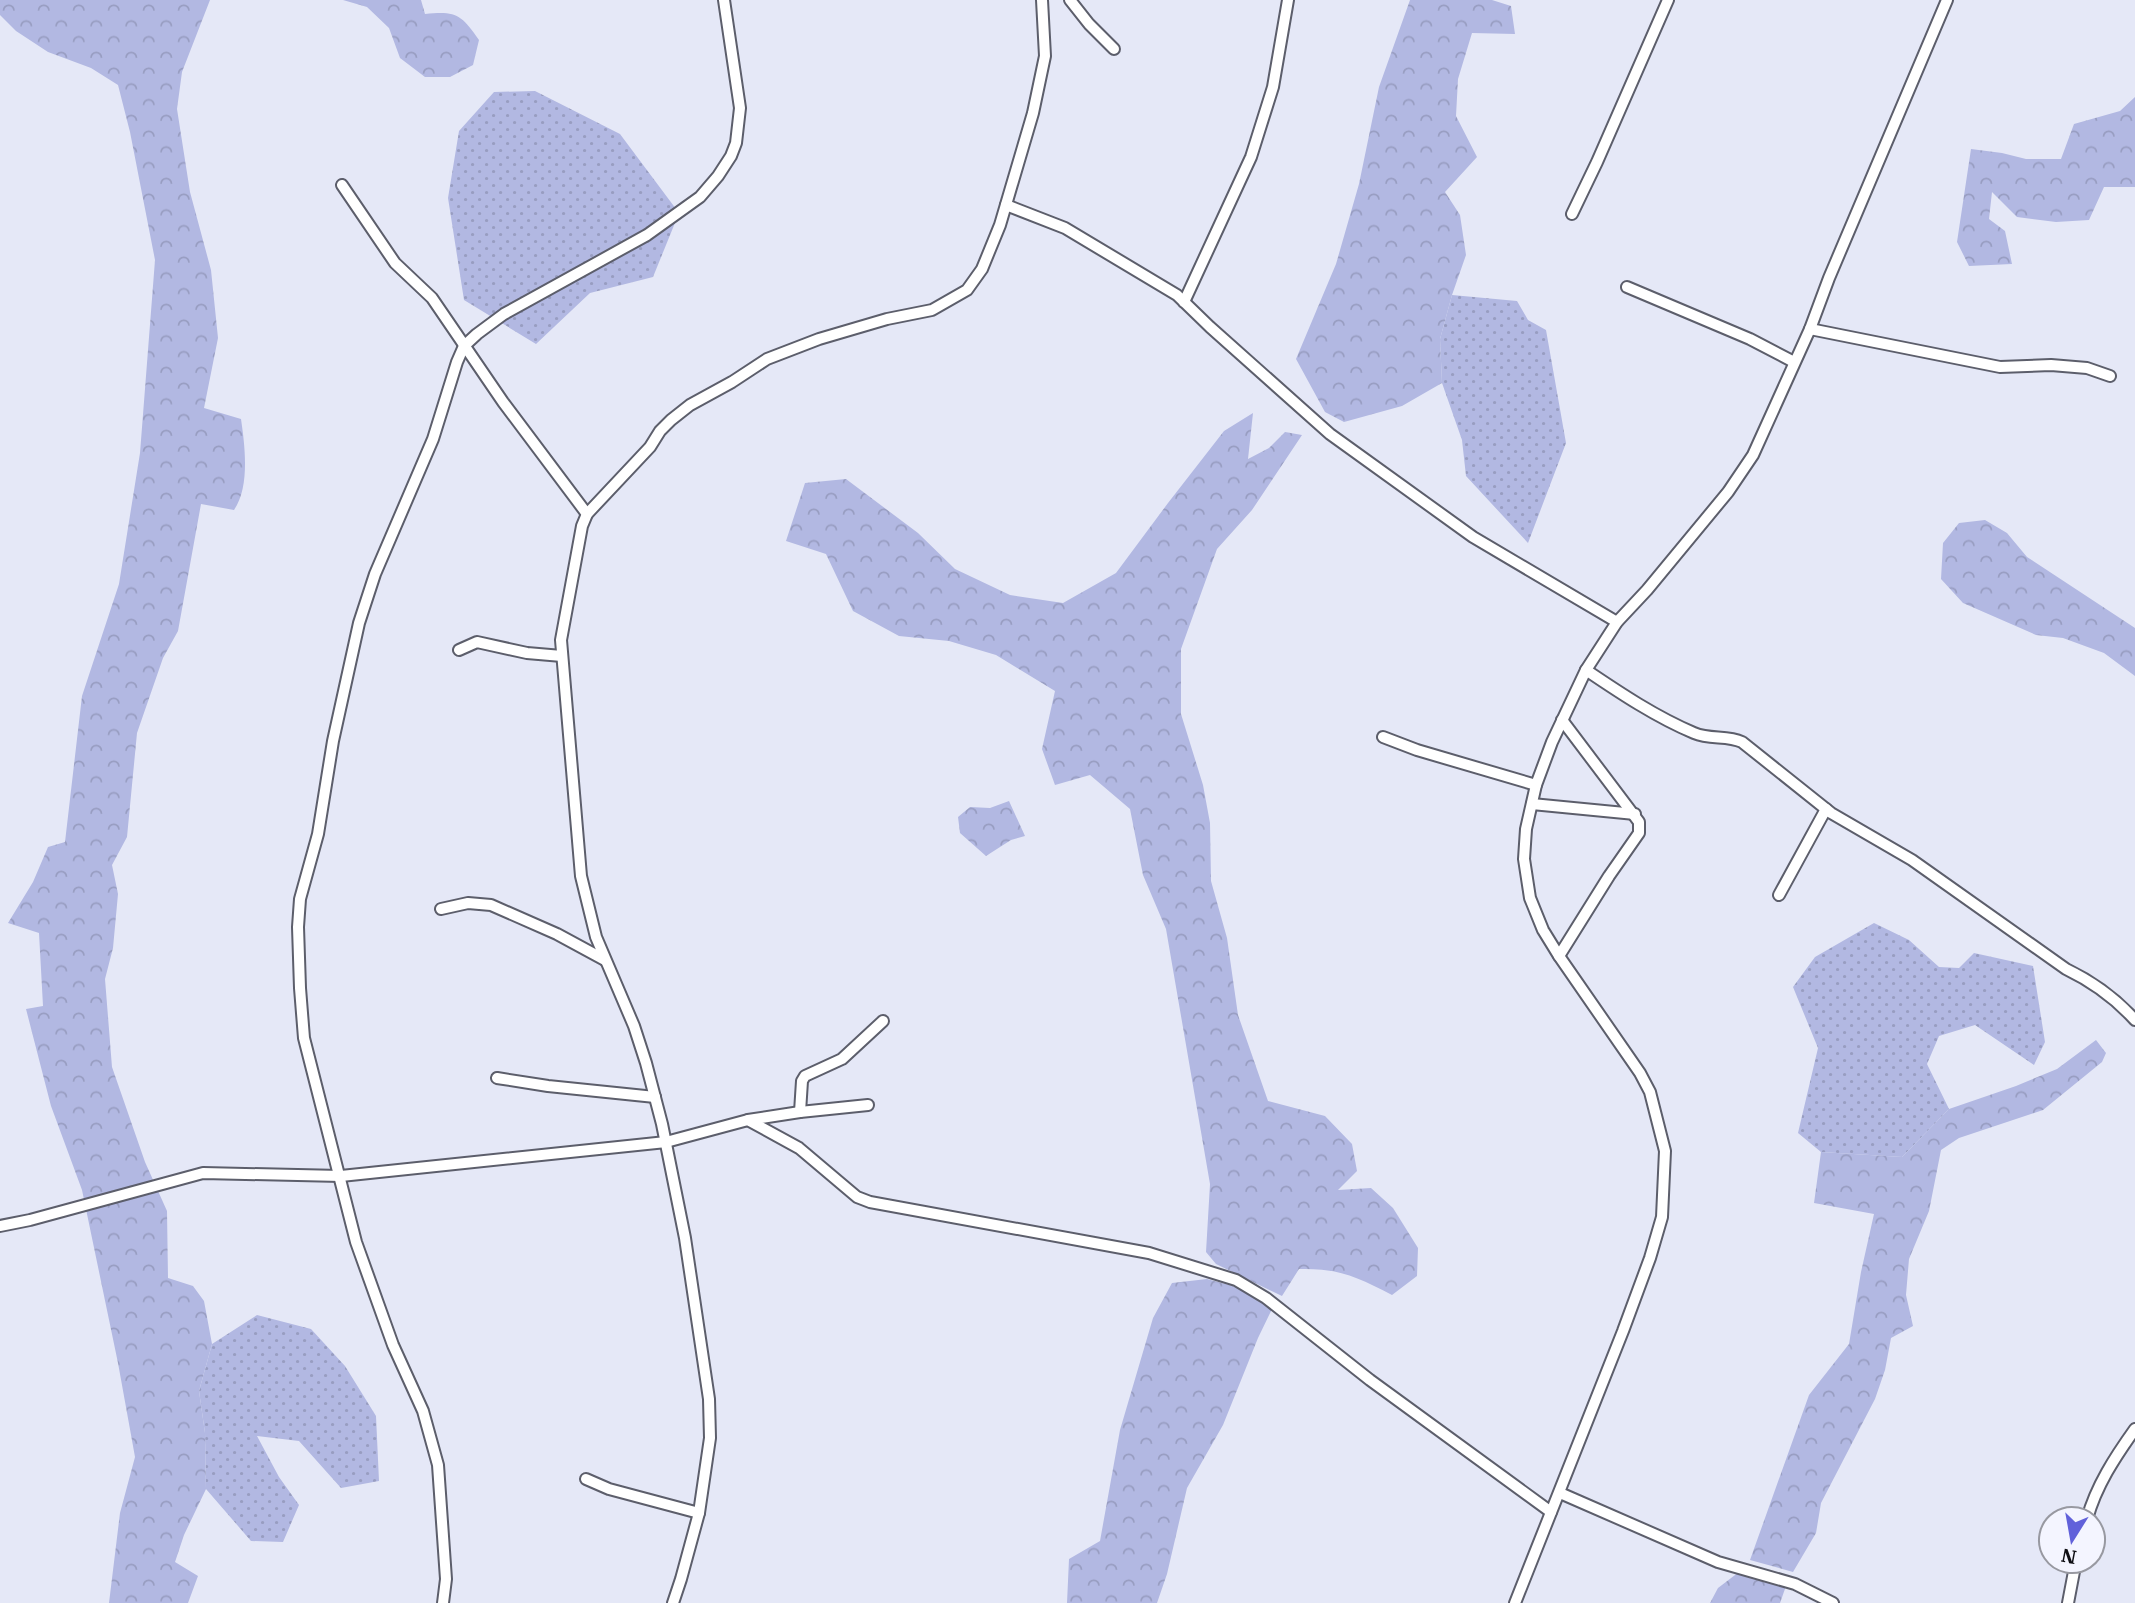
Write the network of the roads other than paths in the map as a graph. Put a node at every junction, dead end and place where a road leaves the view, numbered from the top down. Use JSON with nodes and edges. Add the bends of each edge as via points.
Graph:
{"nodes":[{"id":1,"x":724,"y":0,"type":"edge"},
{"id":2,"x":1042,"y":0,"type":"edge"},
{"id":3,"x":1070,"y":0,"type":"edge"},
{"id":4,"x":1288,"y":0,"type":"edge"},
{"id":5,"x":1668,"y":0,"type":"edge"},
{"id":6,"x":1947,"y":0,"type":"edge"},
{"id":7,"x":1114,"y":49,"type":"dead end"},
{"id":8,"x":342,"y":185,"type":"dead end"},
{"id":9,"x":1006,"y":205,"type":"junction"},
{"id":10,"x":1572,"y":214,"type":"dead end"},
{"id":11,"x":1627,"y":287,"type":"dead end"},
{"id":12,"x":1184,"y":302,"type":"junction"},
{"id":13,"x":1810,"y":329,"type":"junction"},
{"id":14,"x":464,"y":346,"type":"junction"},
{"id":15,"x":1794,"y":362,"type":"junction"},
{"id":16,"x":2110,"y":376,"type":"dead end"},
{"id":17,"x":587,"y":514,"type":"junction"},
{"id":18,"x":1617,"y":622,"type":"junction"},
{"id":19,"x":459,"y":650,"type":"dead end"},
{"id":20,"x":562,"y":656,"type":"junction"},
{"id":21,"x":1586,"y":670,"type":"junction"},
{"id":22,"x":1562,"y":720,"type":"junction"},
{"id":23,"x":1383,"y":737,"type":"dead end"},
{"id":24,"x":1536,"y":785,"type":"junction"},
{"id":25,"x":1532,"y":804,"type":"junction"},
{"id":26,"x":1826,"y":809,"type":"junction"},
{"id":27,"x":1635,"y":814,"type":"junction"},
{"id":28,"x":1779,"y":895,"type":"dead end"},
{"id":29,"x":441,"y":909,"type":"dead end"},
{"id":30,"x":1559,"y":956,"type":"junction"},
{"id":31,"x":605,"y":960,"type":"junction"},
{"id":32,"x":2135,"y":1020,"type":"edge"},
{"id":33,"x":883,"y":1021,"type":"dead end"},
{"id":34,"x":497,"y":1078,"type":"dead end"},
{"id":35,"x":655,"y":1097,"type":"junction"},
{"id":36,"x":868,"y":1105,"type":"dead end"},
{"id":37,"x":800,"y":1112,"type":"junction"},
{"id":38,"x":748,"y":1120,"type":"junction"},
{"id":39,"x":666,"y":1142,"type":"junction"},
{"id":40,"x":341,"y":1176,"type":"junction"},
{"id":41,"x":0,"y":1226,"type":"edge"},
{"id":42,"x":2135,"y":1429,"type":"edge"},
{"id":43,"x":586,"y":1479,"type":"dead end"},
{"id":44,"x":1560,"y":1493,"type":"junction"},
{"id":45,"x":2091,"y":1505,"type":"edge"},
{"id":46,"x":1551,"y":1512,"type":"junction"},
{"id":47,"x":699,"y":1513,"type":"junction"},
{"id":48,"x":2073,"y":1575,"type":"edge"},
{"id":49,"x":443,"y":1603,"type":"edge"},
{"id":50,"x":673,"y":1603,"type":"edge"},
{"id":51,"x":1515,"y":1603,"type":"edge"},
{"id":52,"x":1833,"y":1603,"type":"edge"},
{"id":53,"x":2068,"y":1603,"type":"edge"}],
"edges":[{"from":1,"to":14,"type":"street","via":[[740,108],[736,143],[718,176],[700,197],[647,236],[504,314]]},
{"from":2,"to":9,"type":"street","via":[[1045,56],[1041,79]]},
{"from":3,"to":7,"type":"street"},
{"from":4,"to":12,"type":"street","via":[[1273,87],[1251,157]]},
{"from":5,"to":10,"type":"street"},
{"from":6,"to":13,"type":"street"},
{"from":8,"to":14,"type":"street","via":[[395,263],[432,298]]},
{"from":9,"to":12,"type":"street","via":[[1065,228]]},
{"from":9,"to":17,"type":"street","via":[[982,269],[967,290],[932,310],[819,339],[767,359],[671,420]]},
{"from":11,"to":15,"type":"street"},
{"from":12,"to":18,"type":"street","via":[[1330,434],[1473,537]]},
{"from":13,"to":15,"type":"street"},
{"from":13,"to":16,"type":"street","via":[[2000,367],[2063,366]]},
{"from":14,"to":17,"type":"street"},
{"from":14,"to":40,"type":"street","via":[[433,439],[383,552],[359,623],[300,900],[304,1038]]},
{"from":15,"to":18,"type":"street","via":[[1753,455],[1728,492]]},
{"from":17,"to":20,"type":"street","via":[[561,639]]},
{"from":18,"to":21,"type":"street"},
{"from":19,"to":20,"type":"street","via":[[477,642]]},
{"from":20,"to":31,"type":"street","via":[[582,876]]},
{"from":21,"to":22,"type":"street"},
{"from":21,"to":26,"type":"street","via":[[1697,734],[1742,742]]},
{"from":22,"to":24,"type":"street"},
{"from":22,"to":27,"type":"street"},
{"from":23,"to":24,"type":"street"},
{"from":24,"to":25,"type":"street"},
{"from":25,"to":27,"type":"street"},
{"from":25,"to":30,"type":"street","via":[[1524,859],[1530,898]]},
{"from":26,"to":28,"type":"street"},
{"from":26,"to":32,"type":"street","via":[[1912,860],[2084,978]]},
{"from":27,"to":30,"type":"street","via":[[1639,833]]},
{"from":29,"to":31,"type":"street","via":[[468,903],[491,905]]},
{"from":30,"to":44,"type":"street","via":[[1640,1073],[1650,1092],[1665,1151],[1662,1217],[1650,1258]]},
{"from":31,"to":35,"type":"street","via":[[634,1026]]},
{"from":33,"to":37,"type":"street","via":[[842,1059],[805,1076]]},
{"from":34,"to":35,"type":"street"},
{"from":35,"to":39,"type":"street"},
{"from":36,"to":37,"type":"street"},
{"from":37,"to":38,"type":"street"},
{"from":38,"to":39,"type":"street"},
{"from":38,"to":46,"type":"street","via":[[799,1148],[841,1185],[870,1202],[1149,1254],[1236,1280]]},
{"from":39,"to":40,"type":"street"},
{"from":39,"to":47,"type":"street","via":[[709,1399],[710,1438]]},
{"from":40,"to":41,"type":"street","via":[[203,1173]]},
{"from":40,"to":49,"type":"street","via":[[356,1242],[393,1345],[423,1411],[438,1465],[446,1579]]},
{"from":42,"to":45,"type":"street"},
{"from":43,"to":47,"type":"street"},
{"from":44,"to":46,"type":"street"},
{"from":44,"to":52,"type":"street","via":[[1718,1562],[1795,1584]]},
{"from":46,"to":51,"type":"street"},
{"from":47,"to":50,"type":"street"},
{"from":48,"to":53,"type":"street"}]}
